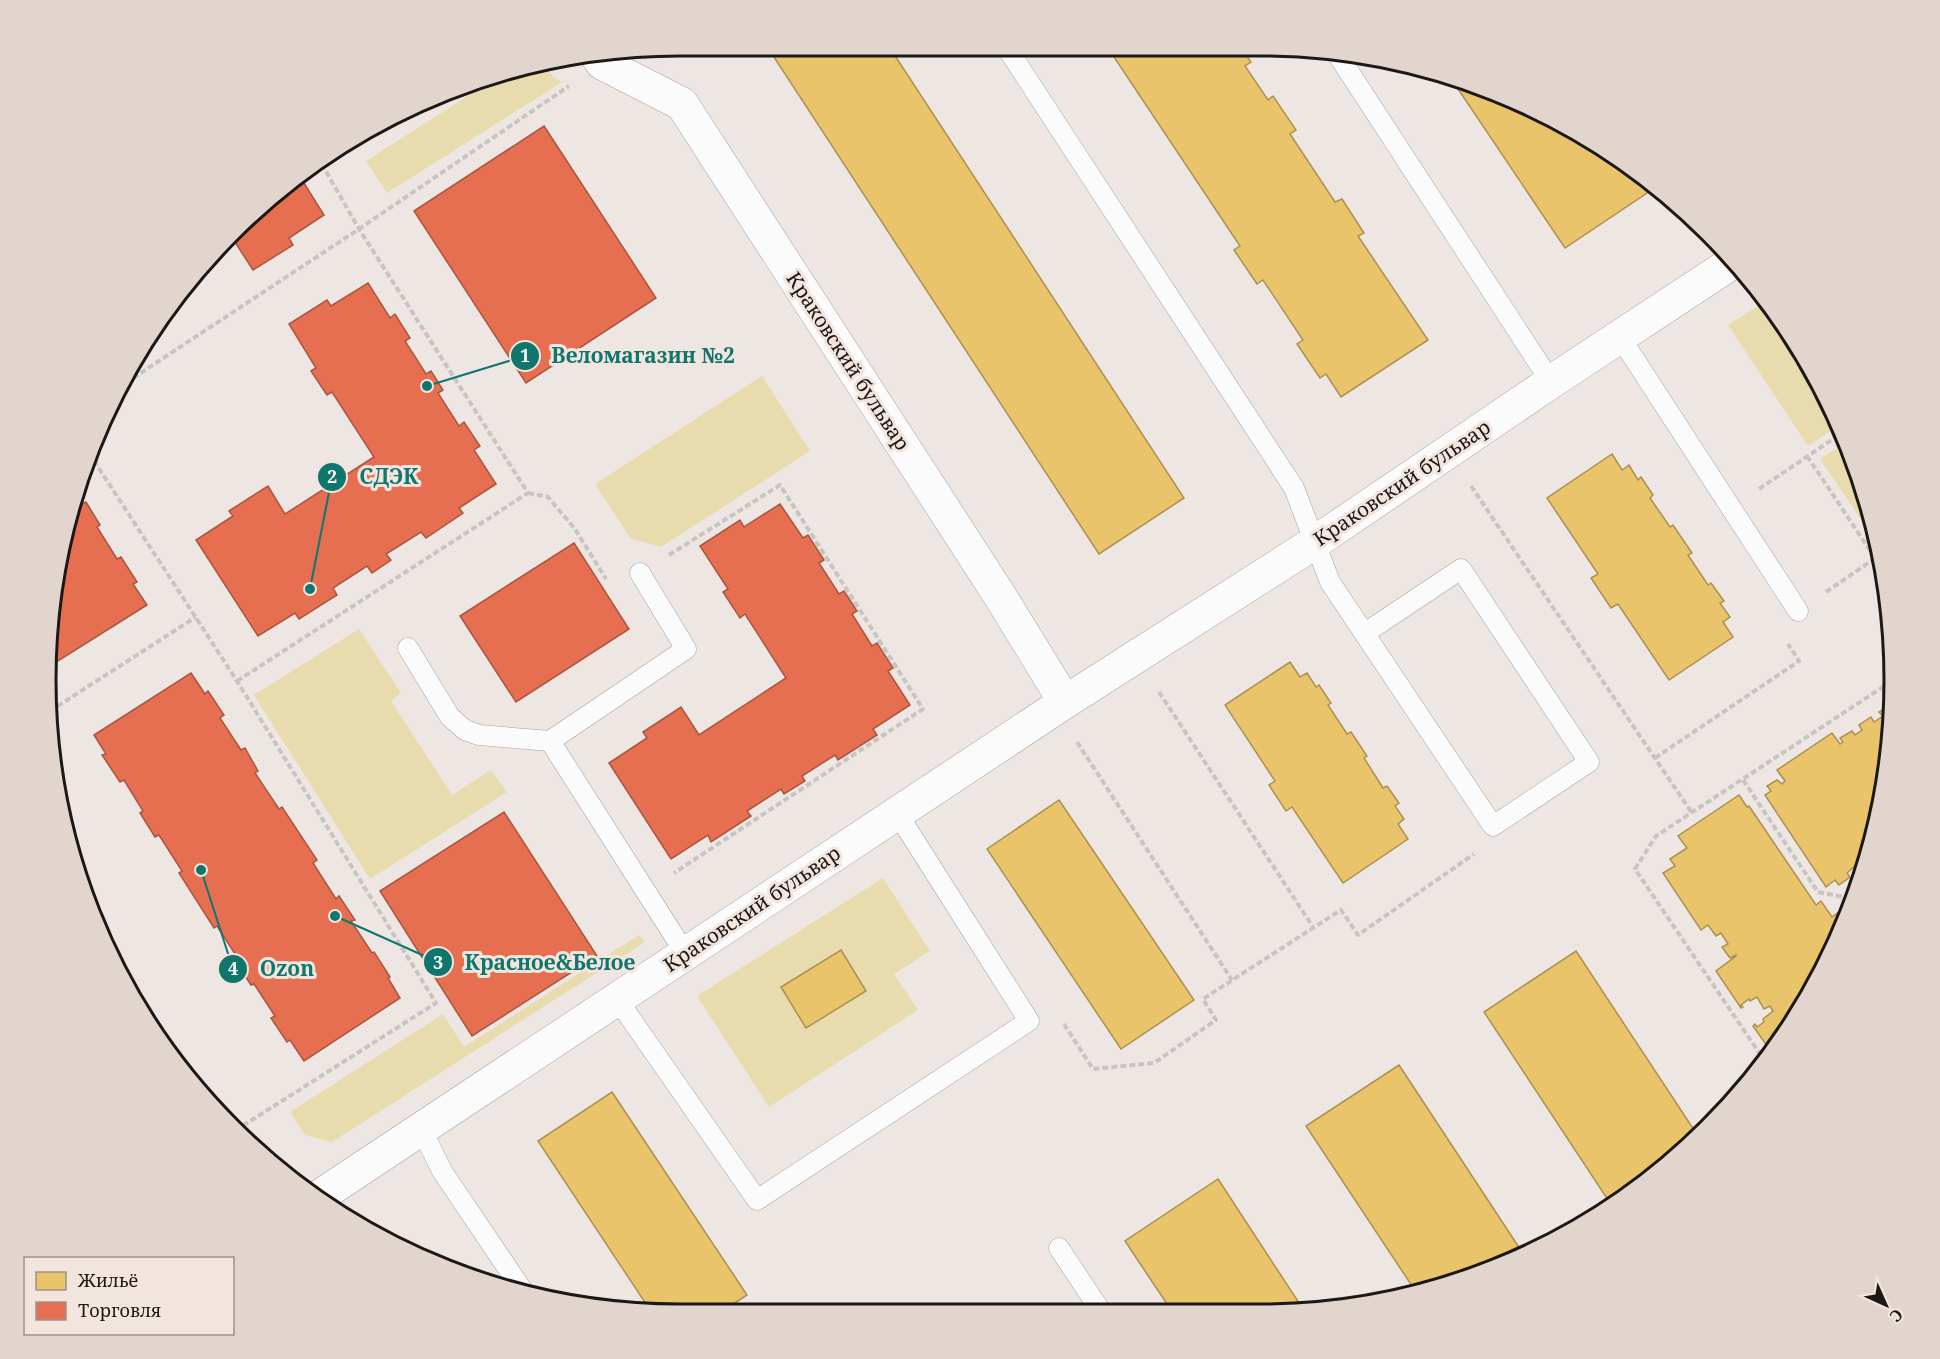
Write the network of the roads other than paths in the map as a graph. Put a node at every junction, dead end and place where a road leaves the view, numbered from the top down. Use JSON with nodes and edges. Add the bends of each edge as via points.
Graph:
{"nodes":[{"id":1,"x":1012,"y":56,"type":"edge"},
{"id":2,"x":601,"y":61,"type":"edge"},
{"id":3,"x":1342,"y":61,"type":"edge"},
{"id":4,"x":1728,"y":266,"type":"edge"},
{"id":5,"x":1620,"y":337,"type":"junction"},
{"id":6,"x":1551,"y":382,"type":"junction"},
{"id":7,"x":1314,"y":543,"type":"junction"},
{"id":8,"x":640,"y":573,"type":"road end"},
{"id":9,"x":1798,"y":611,"type":"road end"},
{"id":10,"x":1365,"y":633,"type":"junction"},
{"id":11,"x":408,"y":648,"type":"dead end"},
{"id":12,"x":1065,"y":702,"type":"junction"},
{"id":13,"x":550,"y":741,"type":"junction"},
{"id":14,"x":897,"y":813,"type":"junction"},
{"id":15,"x":685,"y":953,"type":"junction"},
{"id":16,"x":617,"y":999,"type":"junction"},
{"id":17,"x":422,"y":1128,"type":"junction"},
{"id":18,"x":325,"y":1192,"type":"edge"},
{"id":19,"x":1059,"y":1248,"type":"dead end"},
{"id":20,"x":517,"y":1282,"type":"edge"},
{"id":21,"x":1096,"y":1304,"type":"edge"}],
"edges":[{"from":1,"to":7,"type":"lane","via":[[1294,488]]},
{"from":2,"to":12,"type":"street","name":"Краковский бульвар","via":[[682,104]]},
{"from":3,"to":6,"type":"lane"},
{"from":4,"to":5,"type":"street","name":"Краковский бульвар"},
{"from":5,"to":6,"type":"street","name":"Краковский бульвар"},
{"from":5,"to":9,"type":"lane"},
{"from":6,"to":7,"type":"street","name":"Краковский бульвар"},
{"from":7,"to":10,"type":"lane","via":[[1330,582]]},
{"from":7,"to":12,"type":"street","name":"Краковский бульвар"},
{"from":8,"to":13,"type":"lane","via":[[686,650]]},
{"from":10,"to":10,"type":"lane","via":[[1493,826],[1589,762],[1461,568]]},
{"from":11,"to":13,"type":"lane","via":[[450,717],[465,730],[479,735]]},
{"from":12,"to":14,"type":"street","name":"Краковский бульвар"},
{"from":13,"to":15,"type":"lane"},
{"from":14,"to":15,"type":"street","name":"Краковский бульвар"},
{"from":14,"to":16,"type":"lane","via":[[1029,1021],[757,1200]]},
{"from":15,"to":16,"type":"street","name":"Краковский бульвар"},
{"from":16,"to":17,"type":"street","name":"Краковский бульвар"},
{"from":17,"to":18,"type":"street","name":"Краковский бульвар"},
{"from":17,"to":20,"type":"lane","via":[[442,1171]]},
{"from":19,"to":21,"type":"lane"}]}
